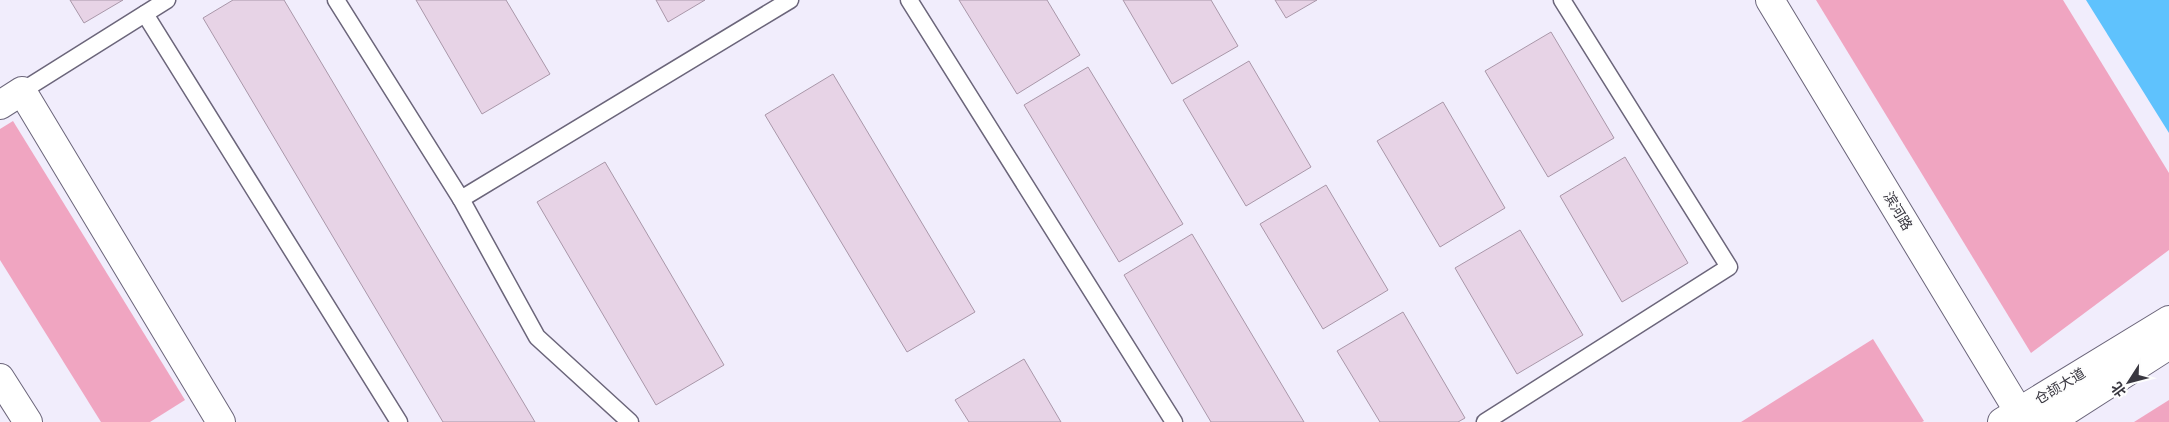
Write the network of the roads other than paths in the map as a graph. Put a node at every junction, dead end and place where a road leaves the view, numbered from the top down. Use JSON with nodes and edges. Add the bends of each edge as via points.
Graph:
{"nodes":[{"id":1,"x":168,"y":0,"type":"edge"},
{"id":2,"x":336,"y":0,"type":"edge"},
{"id":3,"x":790,"y":0,"type":"edge"},
{"id":4,"x":909,"y":0,"type":"edge"},
{"id":5,"x":1562,"y":0,"type":"edge"},
{"id":6,"x":1770,"y":0,"type":"edge"},
{"id":7,"x":145,"y":14,"type":"junction"},
{"id":8,"x":11,"y":98,"type":"edge"},
{"id":9,"x":461,"y":199,"type":"junction"},
{"id":10,"x":2169,"y":320,"type":"edge"},
{"id":11,"x":2169,"y":345,"type":"edge"},
{"id":12,"x":0,"y":378,"type":"edge"},
{"id":13,"x":2015,"y":418,"type":"edge"},
{"id":14,"x":28,"y":422,"type":"edge"},
{"id":15,"x":221,"y":422,"type":"edge"},
{"id":16,"x":399,"y":422,"type":"edge"},
{"id":17,"x":630,"y":422,"type":"edge"},
{"id":18,"x":1174,"y":422,"type":"edge"},
{"id":19,"x":1486,"y":422,"type":"edge"},
{"id":20,"x":2049,"y":422,"type":"edge"}],
"edges":[{"from":1,"to":7,"type":"lane"},
{"from":2,"to":9,"type":"lane"},
{"from":3,"to":9,"type":"lane"},
{"from":4,"to":18,"type":"lane"},
{"from":5,"to":19,"type":"lane","via":[[1729,267]]},
{"from":6,"to":13,"type":"main road","name":"滨河路"},
{"from":7,"to":8,"type":"lane"},
{"from":7,"to":16,"type":"lane"},
{"from":8,"to":15,"type":"main road"},
{"from":9,"to":17,"type":"lane","via":[[537,336]]},
{"from":10,"to":13,"type":"main road","name":"仓颉大道"},
{"from":11,"to":20,"type":"main road","name":"仓颉大道"},
{"from":12,"to":14,"type":"main road"}]}
